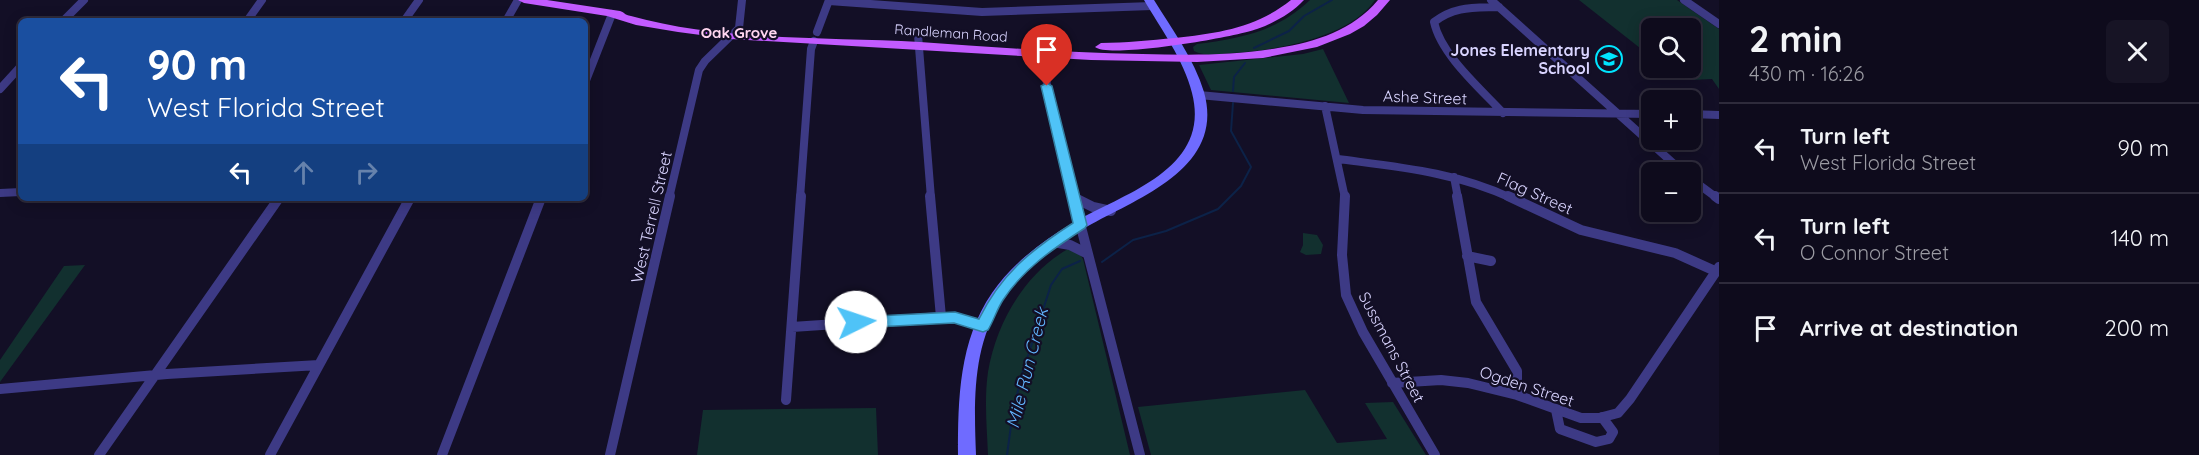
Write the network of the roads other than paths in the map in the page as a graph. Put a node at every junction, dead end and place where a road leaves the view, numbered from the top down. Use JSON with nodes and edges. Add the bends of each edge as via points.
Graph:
{"nodes":[{"id":1,"x":84,"y":0,"type":"edge"},
{"id":2,"x":262,"y":0,"type":"edge"},
{"id":3,"x":419,"y":0,"type":"edge"},
{"id":4,"x":518,"y":0,"type":"edge"},
{"id":5,"x":524,"y":0,"type":"edge"},
{"id":6,"x":742,"y":0,"type":"edge"},
{"id":7,"x":829,"y":0,"type":"edge"},
{"id":8,"x":933,"y":0,"type":"edge"},
{"id":9,"x":1045,"y":0,"type":"edge"},
{"id":10,"x":1298,"y":0,"type":"edge"},
{"id":11,"x":1384,"y":0,"type":"edge"},
{"id":12,"x":1491,"y":0,"type":"edge"},
{"id":13,"x":1683,"y":0,"type":"edge"},
{"id":14,"x":1151,"y":3,"type":"edge"},
{"id":15,"x":580,"y":4,"type":"edge"},
{"id":16,"x":1499,"y":7,"type":"junction"},
{"id":17,"x":932,"y":9,"type":"junction"},
{"id":18,"x":1049,"y":9,"type":"junction"},
{"id":19,"x":612,"y":14,"type":"junction"},
{"id":20,"x":66,"y":18,"type":"edge"},
{"id":21,"x":249,"y":18,"type":"edge"},
{"id":22,"x":406,"y":18,"type":"edge"},
{"id":23,"x":508,"y":18,"type":"edge"},
{"id":24,"x":1718,"y":22,"type":"edge"},
{"id":25,"x":735,"y":32,"type":"junction"},
{"id":26,"x":816,"y":36,"type":"junction"},
{"id":27,"x":918,"y":40,"type":"junction"},
{"id":28,"x":1172,"y":42,"type":"junction"},
{"id":29,"x":1045,"y":50,"type":"junction"},
{"id":30,"x":1182,"y":58,"type":"junction"},
{"id":31,"x":18,"y":69,"type":"edge"},
{"id":32,"x":588,"y":75,"type":"edge"},
{"id":33,"x":0,"y":89,"type":"edge"},
{"id":34,"x":1199,"y":94,"type":"junction"},
{"id":35,"x":1325,"y":106,"type":"junction"},
{"id":36,"x":1503,"y":113,"type":"junction"},
{"id":37,"x":1618,"y":113,"type":"junction"},
{"id":38,"x":1641,"y":114,"type":"edge"},
{"id":39,"x":1701,"y":114,"type":"edge"},
{"id":40,"x":1719,"y":115,"type":"edge"},
{"id":41,"x":1338,"y":159,"type":"junction"},
{"id":42,"x":1672,"y":162,"type":"edge"},
{"id":43,"x":1454,"y":177,"type":"junction"},
{"id":44,"x":1701,"y":186,"type":"edge"},
{"id":45,"x":18,"y":192,"type":"edge"},
{"id":46,"x":0,"y":193,"type":"edge"},
{"id":47,"x":1073,"y":197,"type":"junction"},
{"id":48,"x":1719,"y":200,"type":"edge"},
{"id":49,"x":277,"y":201,"type":"edge"},
{"id":50,"x":408,"y":201,"type":"edge"},
{"id":51,"x":540,"y":201,"type":"edge"},
{"id":52,"x":1111,"y":211,"type":"junction"},
{"id":53,"x":1080,"y":225,"type":"junction"},
{"id":54,"x":1053,"y":242,"type":"junction"},
{"id":55,"x":1088,"y":255,"type":"junction"},
{"id":56,"x":1467,"y":256,"type":"junction"},
{"id":57,"x":1491,"y":261,"type":"dead end"},
{"id":58,"x":1717,"y":269,"type":"edge"},
{"id":59,"x":941,"y":317,"type":"junction"},
{"id":60,"x":983,"y":326,"type":"junction"},
{"id":61,"x":792,"y":327,"type":"junction"},
{"id":62,"x":319,"y":365,"type":"junction"},
{"id":63,"x":154,"y":376,"type":"junction"},
{"id":64,"x":1392,"y":383,"type":"junction"},
{"id":65,"x":0,"y":389,"type":"edge"},
{"id":66,"x":1517,"y":395,"type":"junction"},
{"id":67,"x":786,"y":400,"type":"dead end"},
{"id":68,"x":1556,"y":410,"type":"junction"},
{"id":69,"x":1602,"y":417,"type":"junction"},
{"id":70,"x":99,"y":455,"type":"edge"},
{"id":71,"x":270,"y":455,"type":"edge"},
{"id":72,"x":442,"y":455,"type":"edge"},
{"id":73,"x":610,"y":455,"type":"edge"},
{"id":74,"x":967,"y":455,"type":"edge"},
{"id":75,"x":1140,"y":455,"type":"edge"},
{"id":76,"x":1435,"y":455,"type":"edge"}],
"edges":[{"from":1,"to":20,"type":"street"},
{"from":2,"to":21,"type":"street"},
{"from":3,"to":22,"type":"street"},
{"from":4,"to":23,"type":"street"},
{"from":5,"to":15,"type":"main road","name":"Randleman Road"},
{"from":6,"to":25,"type":"street"},
{"from":7,"to":17,"type":"street"},
{"from":7,"to":26,"type":"street"},
{"from":8,"to":17,"type":"street"},
{"from":9,"to":18,"type":"street"},
{"from":10,"to":28,"type":"main road","name":"Randleman Road","via":[[1258,27]]},
{"from":11,"to":30,"type":"main road","name":"Randleman Road","via":[[1353,27],[1314,44],[1261,54]]},
{"from":12,"to":16,"type":"street"},
{"from":13,"to":24,"type":"street"},
{"from":14,"to":18,"type":"street"},
{"from":14,"to":28,"type":"main road"},
{"from":15,"to":19,"type":"main road","name":"Randleman Road"},
{"from":16,"to":36,"type":"street","via":[[1447,12],[1434,22],[1433,30]]},
{"from":16,"to":37,"type":"street"},
{"from":17,"to":18,"type":"street"},
{"from":19,"to":25,"type":"main road","name":"Randleman Road","via":[[658,26]]},
{"from":19,"to":32,"type":"street"},
{"from":25,"to":26,"type":"main road","name":"Randleman Road"},
{"from":25,"to":73,"type":"street","name":"West Terrell Street","via":[[699,70]]},
{"from":26,"to":27,"type":"main road","name":"Randleman Road"},
{"from":26,"to":61,"type":"street","via":[[811,49]]},
{"from":27,"to":29,"type":"main road","name":"Randleman Road"},
{"from":27,"to":59,"type":"street"},
{"from":28,"to":29,"type":"main road","name":"Randleman Road"},
{"from":28,"to":30,"type":"main road"},
{"from":29,"to":30,"type":"main road","name":"Randleman Road"},
{"from":29,"to":47,"type":"street","via":[[1049,103]]},
{"from":30,"to":34,"type":"main road"},
{"from":31,"to":33,"type":"street"},
{"from":34,"to":35,"type":"street","name":"Ashe Street"},
{"from":34,"to":52,"type":"main road","via":[[1199,127],[1191,149],[1178,167],[1164,180]]},
{"from":35,"to":36,"type":"street","name":"Ashe Street"},
{"from":35,"to":41,"type":"street","name":"Sussmans Street"},
{"from":36,"to":37,"type":"street","name":"Ashe Street"},
{"from":37,"to":38,"type":"street","name":"Ashe Street"},
{"from":37,"to":42,"type":"street"},
{"from":39,"to":40,"type":"street"},
{"from":41,"to":43,"type":"street","name":"Flag Street"},
{"from":41,"to":64,"type":"street","name":"Sussmans Street","via":[[1346,201],[1342,255],[1346,296]]},
{"from":43,"to":56,"type":"street"},
{"from":43,"to":58,"type":"street","name":"Flag Street","via":[[1492,189],[1581,230],[1675,253]]},
{"from":44,"to":48,"type":"street"},
{"from":45,"to":46,"type":"street"},
{"from":47,"to":52,"type":"street"},
{"from":47,"to":53,"type":"street"},
{"from":49,"to":63,"type":"street"},
{"from":50,"to":62,"type":"street"},
{"from":51,"to":72,"type":"street"},
{"from":52,"to":53,"type":"main road"},
{"from":53,"to":54,"type":"main road"},
{"from":53,"to":55,"type":"street"},
{"from":54,"to":55,"type":"street","via":[[1070,245]]},
{"from":54,"to":60,"type":"main road","via":[[996,298]]},
{"from":55,"to":75,"type":"street"},
{"from":56,"to":57,"type":"street"},
{"from":56,"to":66,"type":"street","via":[[1476,302],[1517,371]]},
{"from":58,"to":69,"type":"street","via":[[1630,399],[1618,413]]},
{"from":59,"to":60,"type":"street"},
{"from":59,"to":61,"type":"street"},
{"from":60,"to":74,"type":"main road","via":[[968,373]]},
{"from":61,"to":67,"type":"street"},
{"from":62,"to":63,"type":"street"},
{"from":62,"to":71,"type":"street"},
{"from":63,"to":65,"type":"street"},
{"from":63,"to":70,"type":"street"},
{"from":64,"to":66,"type":"street","name":"Ogden Street","via":[[1441,380]]},
{"from":64,"to":76,"type":"street","name":"Sussmans Street"},
{"from":66,"to":68,"type":"street","name":"Ogden Street"},
{"from":68,"to":69,"type":"street","name":"Ogden Street","via":[[1581,418]]},
{"from":68,"to":69,"type":"street","via":[[1560,429],[1596,442],[1609,439],[1613,432]]}]}
